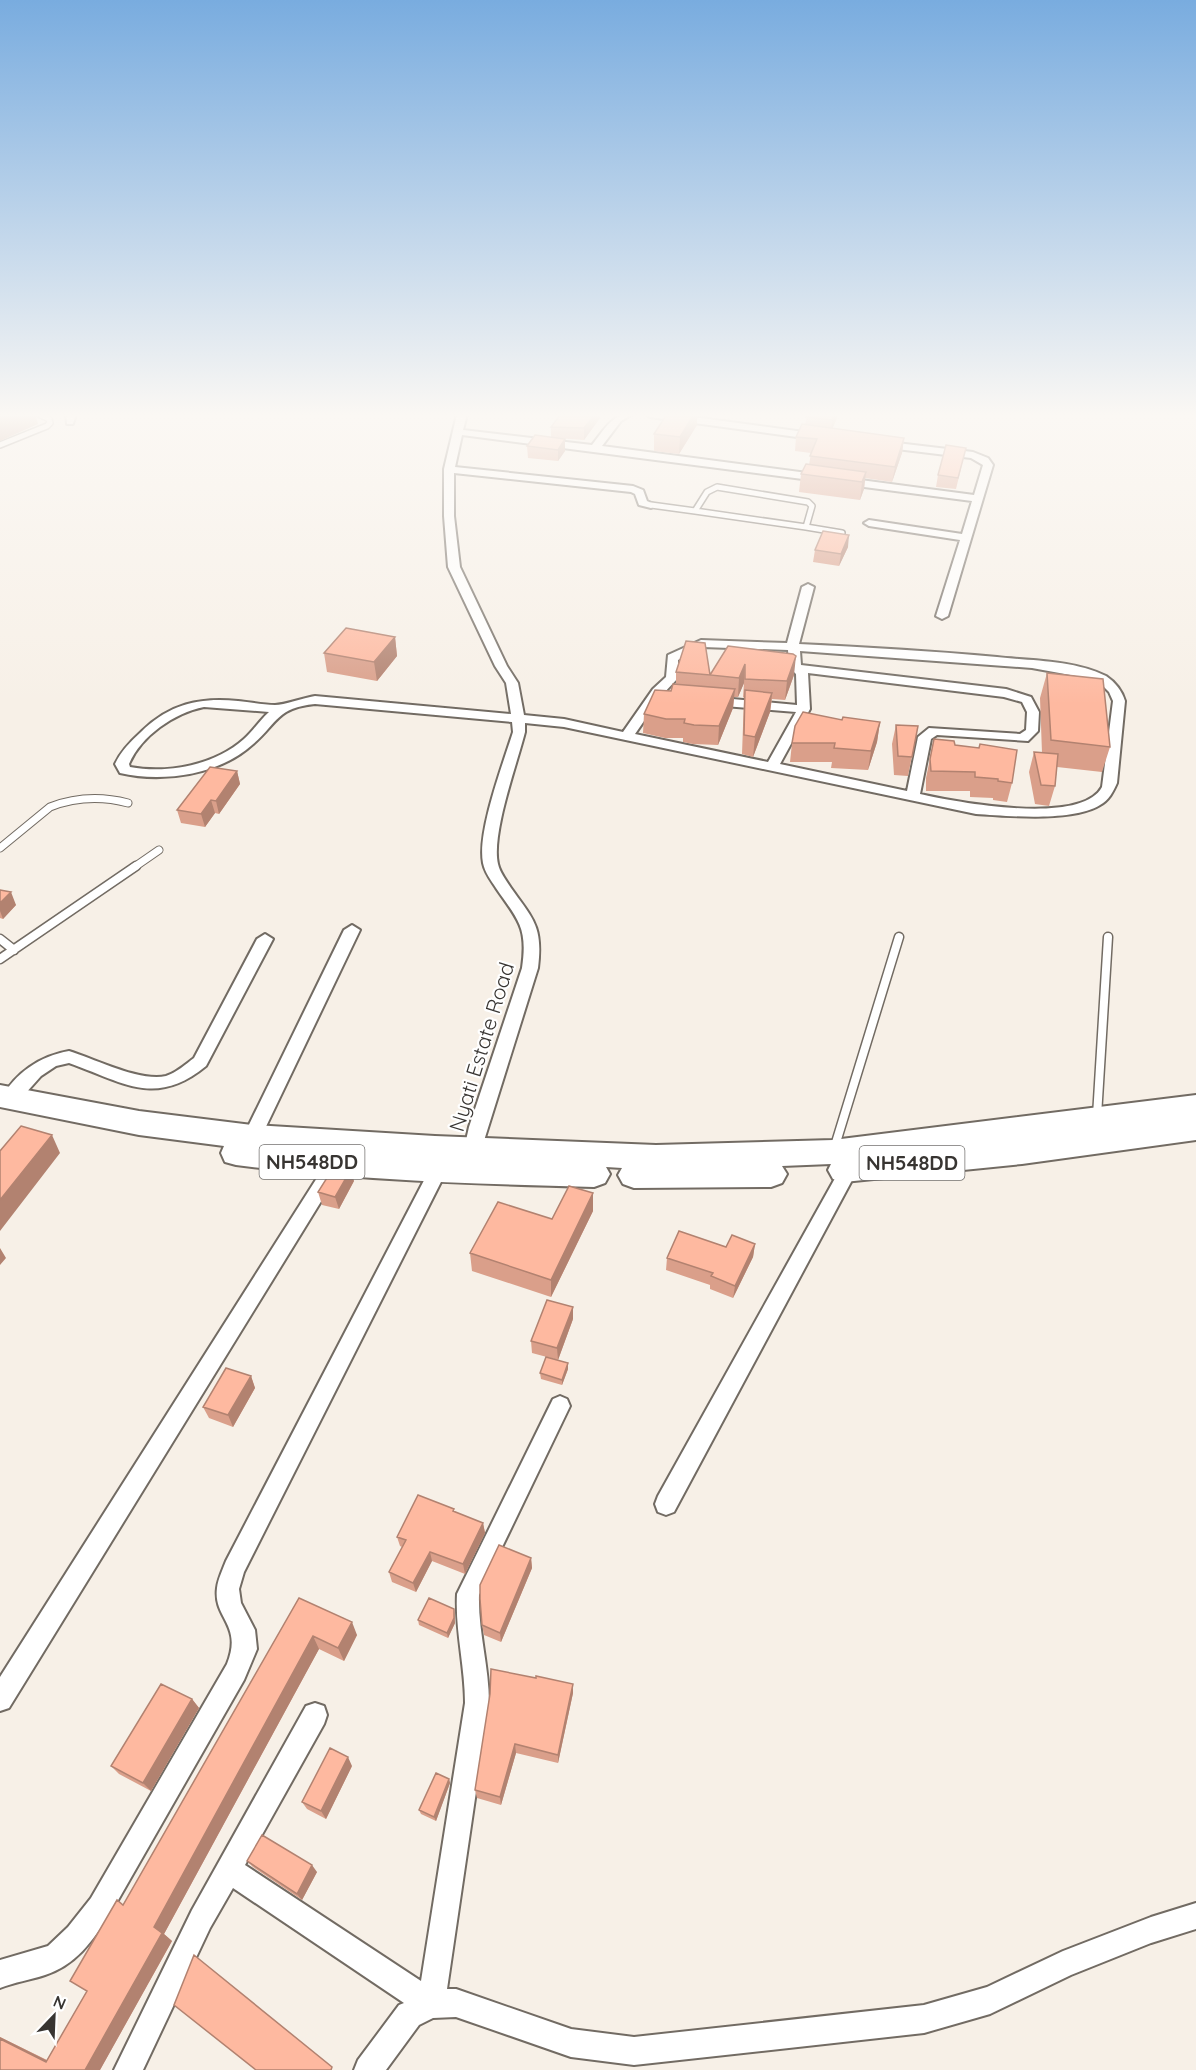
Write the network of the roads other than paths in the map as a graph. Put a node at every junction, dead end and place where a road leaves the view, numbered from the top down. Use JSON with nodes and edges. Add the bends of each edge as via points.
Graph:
{"nodes":[{"id":1,"x":449,"y":511,"type":"edge"},
{"id":2,"x":685,"y":511,"type":"edge"},
{"id":3,"x":813,"y":511,"type":"edge"},
{"id":4,"x":974,"y":511,"type":"edge"},
{"id":5,"x":694,"y":512,"type":"joint"},
{"id":6,"x":869,"y":523,"type":"dead end"},
{"id":7,"x":806,"y":527,"type":"junction"},
{"id":8,"x":842,"y":533,"type":"edge"},
{"id":9,"x":966,"y":538,"type":"junction"},
{"id":10,"x":808,"y":586,"type":"dead end"},
{"id":11,"x":942,"y":616,"type":"dead end"},
{"id":12,"x":793,"y":647,"type":"junction"},
{"id":13,"x":796,"y":668,"type":"junction"},
{"id":14,"x":700,"y":700,"type":"edge"},
{"id":15,"x":276,"y":709,"type":"junction"},
{"id":16,"x":804,"y":709,"type":"junction"},
{"id":17,"x":518,"y":719,"type":"junction"},
{"id":18,"x":627,"y":736,"type":"junction"},
{"id":19,"x":772,"y":766,"type":"junction"},
{"id":20,"x":914,"y":796,"type":"junction"},
{"id":21,"x":128,"y":803,"type":"dead end"},
{"id":22,"x":0,"y":848,"type":"edge"},
{"id":23,"x":159,"y":850,"type":"dead end"},
{"id":24,"x":352,"y":930,"type":"dead end"},
{"id":25,"x":899,"y":937,"type":"dead end"},
{"id":26,"x":1108,"y":937,"type":"dead end"},
{"id":27,"x":0,"y":939,"type":"edge"},
{"id":28,"x":265,"y":939,"type":"dead end"},
{"id":29,"x":14,"y":950,"type":"junction"},
{"id":30,"x":0,"y":959,"type":"edge"},
{"id":31,"x":3,"y":1104,"type":"edge"},
{"id":32,"x":1196,"y":1106,"type":"edge"},
{"id":33,"x":1097,"y":1118,"type":"junction"},
{"id":34,"x":1196,"y":1128,"type":"edge"},
{"id":35,"x":252,"y":1137,"type":"junction"},
{"id":36,"x":470,"y":1160,"type":"junction"},
{"id":37,"x":841,"y":1161,"type":"junction"},
{"id":38,"x":334,"y":1164,"type":"junction"},
{"id":39,"x":438,"y":1170,"type":"junction"},
{"id":40,"x":560,"y":1406,"type":"dead end"},
{"id":41,"x":666,"y":1504,"type":"dead end"},
{"id":42,"x":0,"y":1699,"type":"edge"},
{"id":43,"x":315,"y":1715,"type":"dead end"},
{"id":44,"x":229,"y":1870,"type":"junction"},
{"id":45,"x":1196,"y":1916,"type":"edge"},
{"id":46,"x":0,"y":1974,"type":"edge"},
{"id":47,"x":431,"y":2004,"type":"junction"},
{"id":48,"x":128,"y":2070,"type":"edge"},
{"id":49,"x":368,"y":2070,"type":"edge"}],
"edges":[{"from":1,"to":17,"type":"street","name":"Nyati Estate Road","via":[[454,567],[512,683]]},
{"from":2,"to":5,"type":"lane"},
{"from":3,"to":7,"type":"lane"},
{"from":4,"to":9,"type":"street"},
{"from":5,"to":7,"type":"lane"},
{"from":6,"to":9,"type":"street"},
{"from":7,"to":8,"type":"lane"},
{"from":9,"to":11,"type":"street"},
{"from":10,"to":12,"type":"street"},
{"from":12,"to":13,"type":"street"},
{"from":12,"to":18,"type":"street","via":[[701,644],[672,658],[672,678]]},
{"from":12,"to":20,"type":"street","via":[[942,655],[1064,668],[1091,675],[1116,691],[1119,701],[1110,783],[1105,795],[1091,804],[1014,812],[976,810]]},
{"from":13,"to":16,"type":"street","via":[[802,674]]},
{"from":13,"to":20,"type":"street","via":[[1006,693],[1027,700],[1034,712],[1032,731],[1023,738],[934,731],[925,737]]},
{"from":14,"to":16,"type":"street"},
{"from":15,"to":15,"type":"street","via":[[237,751],[214,764],[147,772],[125,770],[122,764],[154,724],[182,707],[207,703]]},
{"from":15,"to":17,"type":"street","via":[[291,702],[315,700]]},
{"from":16,"to":19,"type":"street"},
{"from":17,"to":18,"type":"street","via":[[564,723]]},
{"from":17,"to":36,"type":"street","name":"Nyati Estate Road","via":[[514,756],[493,826],[490,861],[494,874],[529,924],[533,946],[530,968]]},
{"from":18,"to":19,"type":"street"},
{"from":19,"to":20,"type":"street"},
{"from":21,"to":22,"type":"lane","via":[[107,797],[58,803]]},
{"from":23,"to":29,"type":"lane"},
{"from":24,"to":35,"type":"street"},
{"from":25,"to":37,"type":"lane"},
{"from":26,"to":33,"type":"lane"},
{"from":27,"to":29,"type":"lane"},
{"from":28,"to":31,"type":"street","via":[[200,1062],[182,1076],[151,1084],[69,1057],[56,1059],[35,1070]]},
{"from":29,"to":30,"type":"lane"},
{"from":31,"to":35,"type":"highway","number":"NH548DD"},
{"from":31,"to":38,"type":"highway","number":"NH548DD","via":[[84,1132]]},
{"from":32,"to":33,"type":"highway","number":"NH548DD"},
{"from":33,"to":37,"type":"highway","number":"NH548DD"},
{"from":34,"to":37,"type":"highway","number":"NH548DD","via":[[1022,1152]]},
{"from":35,"to":36,"type":"highway","number":"NH548DD","via":[[435,1148]]},
{"from":36,"to":37,"type":"highway","number":"NH548DD","via":[[678,1176]]},
{"from":36,"to":39,"type":"highway","number":"NH548DD"},
{"from":37,"to":41,"type":"street"},
{"from":38,"to":39,"type":"highway","number":"NH548DD"},
{"from":38,"to":42,"type":"street"},
{"from":39,"to":46,"type":"street","via":[[234,1569],[228,1589],[230,1605],[243,1629],[245,1649],[236,1672],[84,1929],[66,1950],[48,1960]]},
{"from":40,"to":47,"type":"street","via":[[468,1594],[467,1619],[477,1676],[477,1703]]},
{"from":43,"to":44,"type":"street"},
{"from":44,"to":47,"type":"street"},
{"from":44,"to":48,"type":"street"},
{"from":45,"to":47,"type":"street","via":[[1074,1961],[990,2000],[924,2019],[634,2051],[571,2043],[456,2003]]},
{"from":47,"to":49,"type":"street","via":[[409,2015]]}]}
